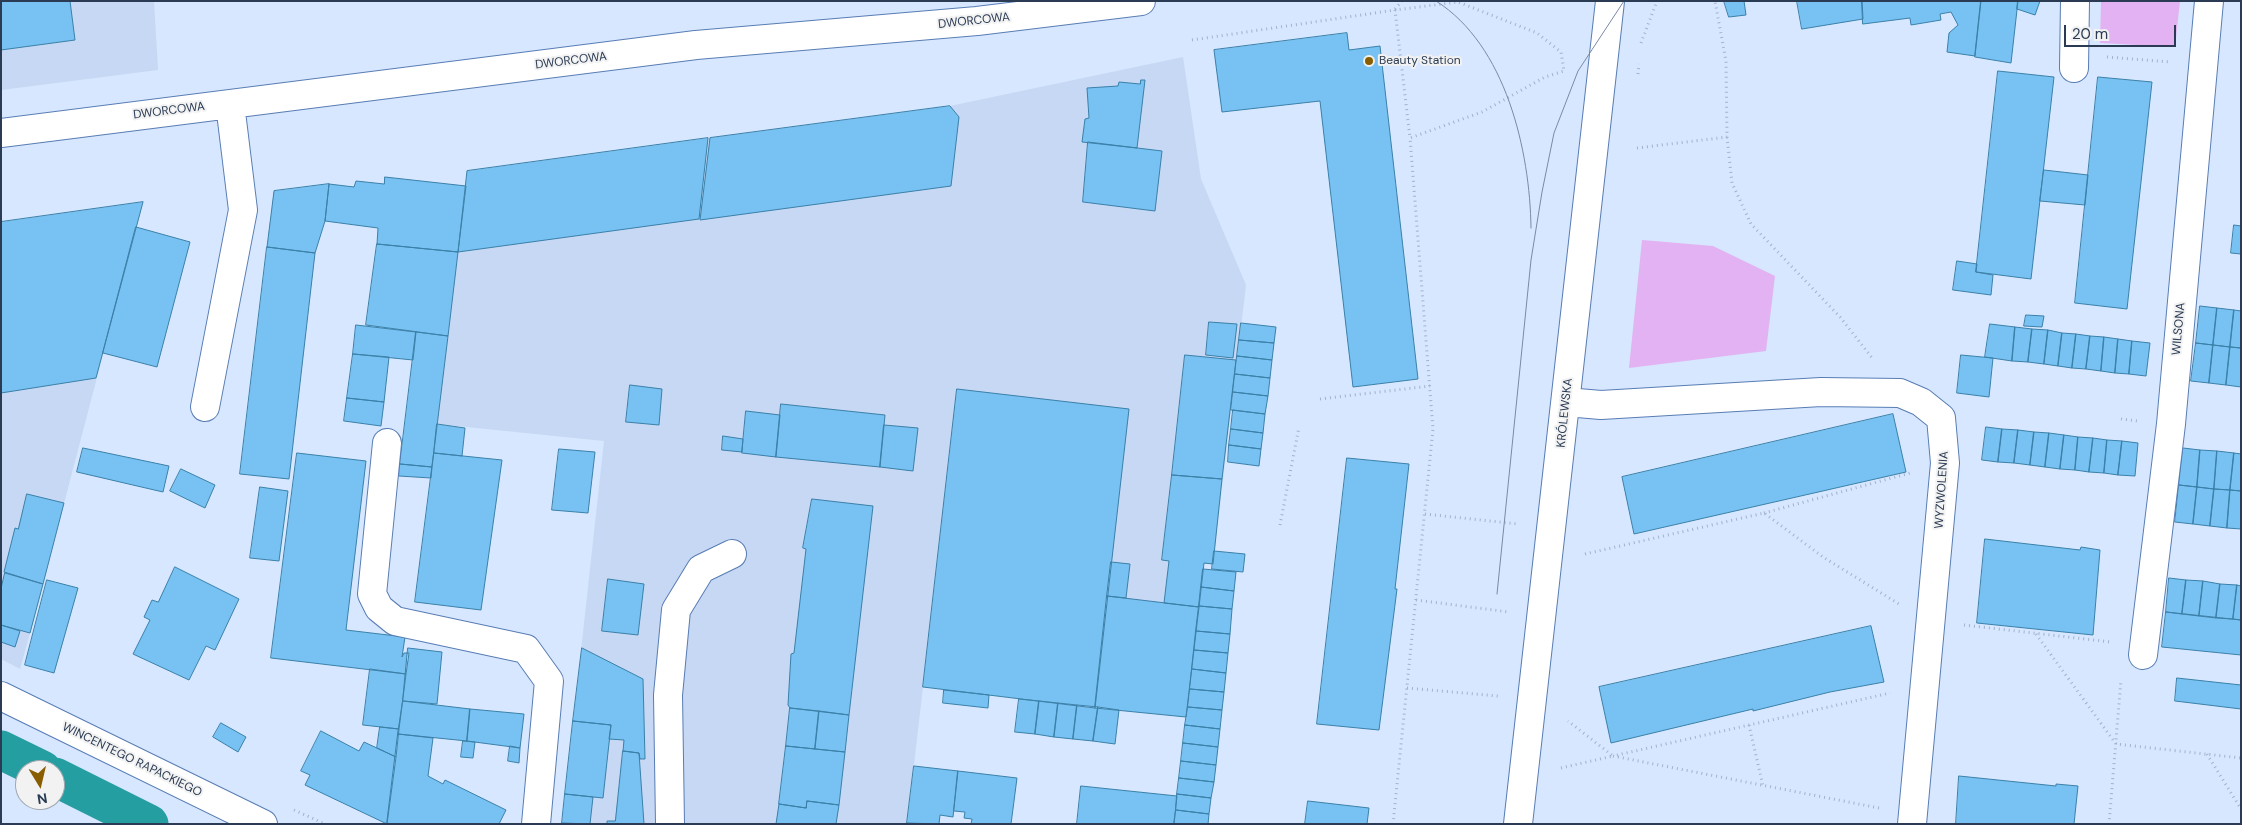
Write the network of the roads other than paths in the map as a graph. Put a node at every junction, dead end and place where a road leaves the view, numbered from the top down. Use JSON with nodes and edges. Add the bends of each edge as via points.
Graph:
{"nodes":[{"id":1,"x":1141,"y":1,"type":"edge"},
{"id":2,"x":1610,"y":1,"type":"edge"},
{"id":3,"x":2075,"y":1,"type":"edge"},
{"id":4,"x":2209,"y":1,"type":"edge"},
{"id":5,"x":1071,"y":6,"type":"edge"},
{"id":6,"x":2074,"y":61,"type":"road end"},
{"id":7,"x":230,"y":104,"type":"junction"},
{"id":8,"x":1,"y":132,"type":"edge"},
{"id":9,"x":1566,"y":402,"type":"junction"},
{"id":10,"x":205,"y":407,"type":"dead end"},
{"id":11,"x":387,"y":443,"type":"dead end"},
{"id":12,"x":732,"y":554,"type":"dead end"},
{"id":13,"x":2143,"y":655,"type":"road end"},
{"id":14,"x":1,"y":696,"type":"edge"},
{"id":15,"x":1912,"y":819,"type":"edge"},
{"id":16,"x":263,"y":824,"type":"edge"},
{"id":17,"x":536,"y":824,"type":"edge"},
{"id":18,"x":670,"y":824,"type":"edge"},
{"id":19,"x":1518,"y":824,"type":"edge"}],
"edges":[{"from":1,"to":5,"type":"street","name":"DWORCOWA"},
{"from":2,"to":9,"type":"street","name":"KRÓLEWSKA"},
{"from":3,"to":6,"type":"street"},
{"from":4,"to":13,"type":"street","name":"WILSONA","via":[[2171,424]]},
{"from":5,"to":7,"type":"street","name":"DWORCOWA","via":[[885,30],[696,45]]},
{"from":7,"to":8,"type":"street","name":"DWORCOWA"},
{"from":7,"to":10,"type":"street","via":[[243,210]]},
{"from":9,"to":15,"type":"street","name":"WYZWOLENIA","via":[[1601,405],[1821,392],[1900,393],[1921,402],[1941,418],[1945,464]]},
{"from":9,"to":19,"type":"street","name":"KRÓLEWSKA"},
{"from":11,"to":17,"type":"street","via":[[372,594],[379,608],[395,621],[526,649],[532,657],[549,681]]},
{"from":12,"to":18,"type":"street","via":[[701,569],[676,610],[668,695]]},
{"from":14,"to":16,"type":"street","name":"WINCENTEGO RAPACKIEGO"}]}
